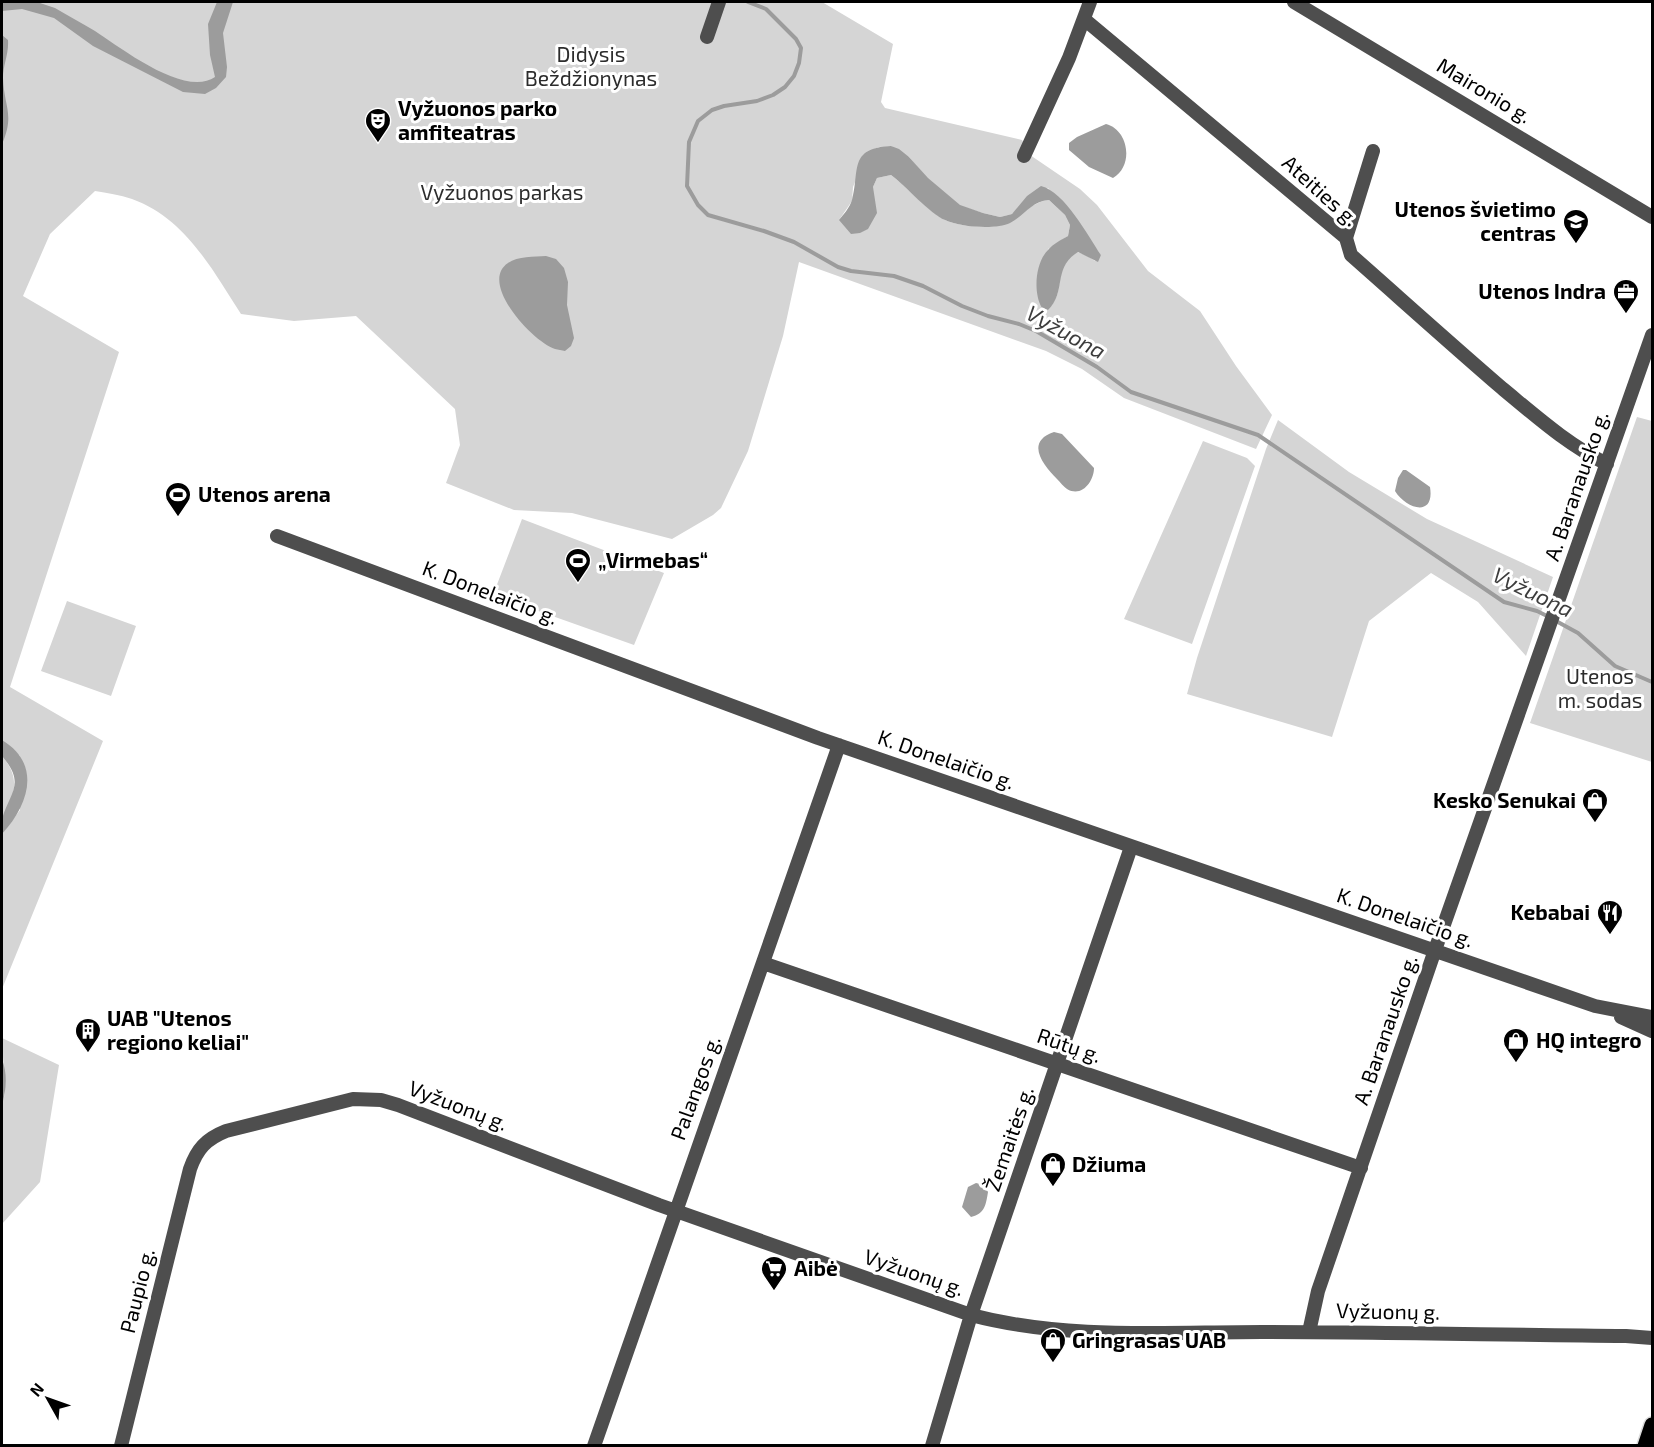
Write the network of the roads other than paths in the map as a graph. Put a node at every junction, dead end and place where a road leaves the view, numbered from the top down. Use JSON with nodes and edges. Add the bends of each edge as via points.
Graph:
{"nodes":[{"id":1,"x":1090,"y":2,"type":"edge"},
{"id":2,"x":1294,"y":2,"type":"edge"},
{"id":3,"x":718,"y":5,"type":"edge"},
{"id":4,"x":1084,"y":19,"type":"junction"},
{"id":5,"x":707,"y":37,"type":"dead end"},
{"id":6,"x":1373,"y":151,"type":"dead end"},
{"id":7,"x":1024,"y":156,"type":"dead end"},
{"id":8,"x":1653,"y":217,"type":"edge"},
{"id":9,"x":1346,"y":238,"type":"junction"},
{"id":10,"x":1653,"y":335,"type":"edge"},
{"id":11,"x":1607,"y":464,"type":"junction"},
{"id":12,"x":277,"y":536,"type":"dead end"},
{"id":13,"x":839,"y":745,"type":"junction"},
{"id":14,"x":1131,"y":847,"type":"junction"},
{"id":15,"x":1435,"y":951,"type":"junction"},
{"id":16,"x":763,"y":963,"type":"junction"},
{"id":17,"x":1606,"y":1010,"type":"junction"},
{"id":18,"x":1653,"y":1017,"type":"edge"},
{"id":19,"x":1653,"y":1031,"type":"edge"},
{"id":20,"x":1058,"y":1065,"type":"junction"},
{"id":21,"x":199,"y":1148,"type":"joint"},
{"id":22,"x":1361,"y":1168,"type":"junction"},
{"id":23,"x":675,"y":1211,"type":"junction"},
{"id":24,"x":971,"y":1315,"type":"junction"},
{"id":25,"x":1309,"y":1332,"type":"junction"},
{"id":26,"x":1653,"y":1338,"type":"edge"},
{"id":27,"x":1653,"y":1425,"type":"edge"},
{"id":28,"x":121,"y":1446,"type":"edge"},
{"id":29,"x":594,"y":1446,"type":"edge"},
{"id":30,"x":933,"y":1446,"type":"edge"},
{"id":31,"x":1645,"y":1446,"type":"edge"}],
"edges":[{"from":1,"to":4,"type":"street"},
{"from":2,"to":8,"type":"street","name":"Maironio g."},
{"from":3,"to":5,"type":"street"},
{"from":4,"to":7,"type":"street"},
{"from":4,"to":9,"type":"street","name":"Ateities g."},
{"from":6,"to":9,"type":"street"},
{"from":9,"to":11,"type":"street","name":"Ateities g.","via":[[1351,255],[1469,360],[1558,434]]},
{"from":10,"to":11,"type":"street","name":"A. Baranausko g."},
{"from":11,"to":15,"type":"street","name":"A. Baranausko g."},
{"from":12,"to":13,"type":"street","name":"K. Donelaičio g."},
{"from":13,"to":14,"type":"street","name":"K. Donelaičio g."},
{"from":13,"to":16,"type":"street","name":"Palangos g."},
{"from":14,"to":15,"type":"street","name":"K. Donelaičio g."},
{"from":14,"to":20,"type":"street","name":"Žemaitės g."},
{"from":15,"to":17,"type":"street","name":"K. Donelaičio g."},
{"from":15,"to":22,"type":"street","name":"A. Baranausko g."},
{"from":16,"to":20,"type":"street","name":"Rūtų g."},
{"from":16,"to":23,"type":"street","name":"Palangos g."},
{"from":17,"to":18,"type":"street","name":"K. Donelaičio g."},
{"from":17,"to":19,"type":"street","name":"K. Donelaičio g."},
{"from":20,"to":22,"type":"street","name":"Rūtų g."},
{"from":20,"to":24,"type":"street","name":"Žemaitės g."},
{"from":21,"to":23,"type":"street","name":"Vyžuonų g.","via":[[226,1131],[353,1100],[381,1100]]},
{"from":21,"to":28,"type":"street","name":"Paupio g.","via":[[190,1169]]},
{"from":22,"to":25,"type":"street","name":"A. Baranausko g.","via":[[1318,1291]]},
{"from":23,"to":24,"type":"street","name":"Vyžuonų g."},
{"from":23,"to":29,"type":"street","name":"Palangos g."},
{"from":24,"to":25,"type":"street","name":"Vyžuonų g.","via":[[1068,1332]]},
{"from":24,"to":30,"type":"street","name":"Žemaitės g."},
{"from":25,"to":26,"type":"street","name":"Vyžuonų g."},
{"from":27,"to":31,"type":"main road"}]}
